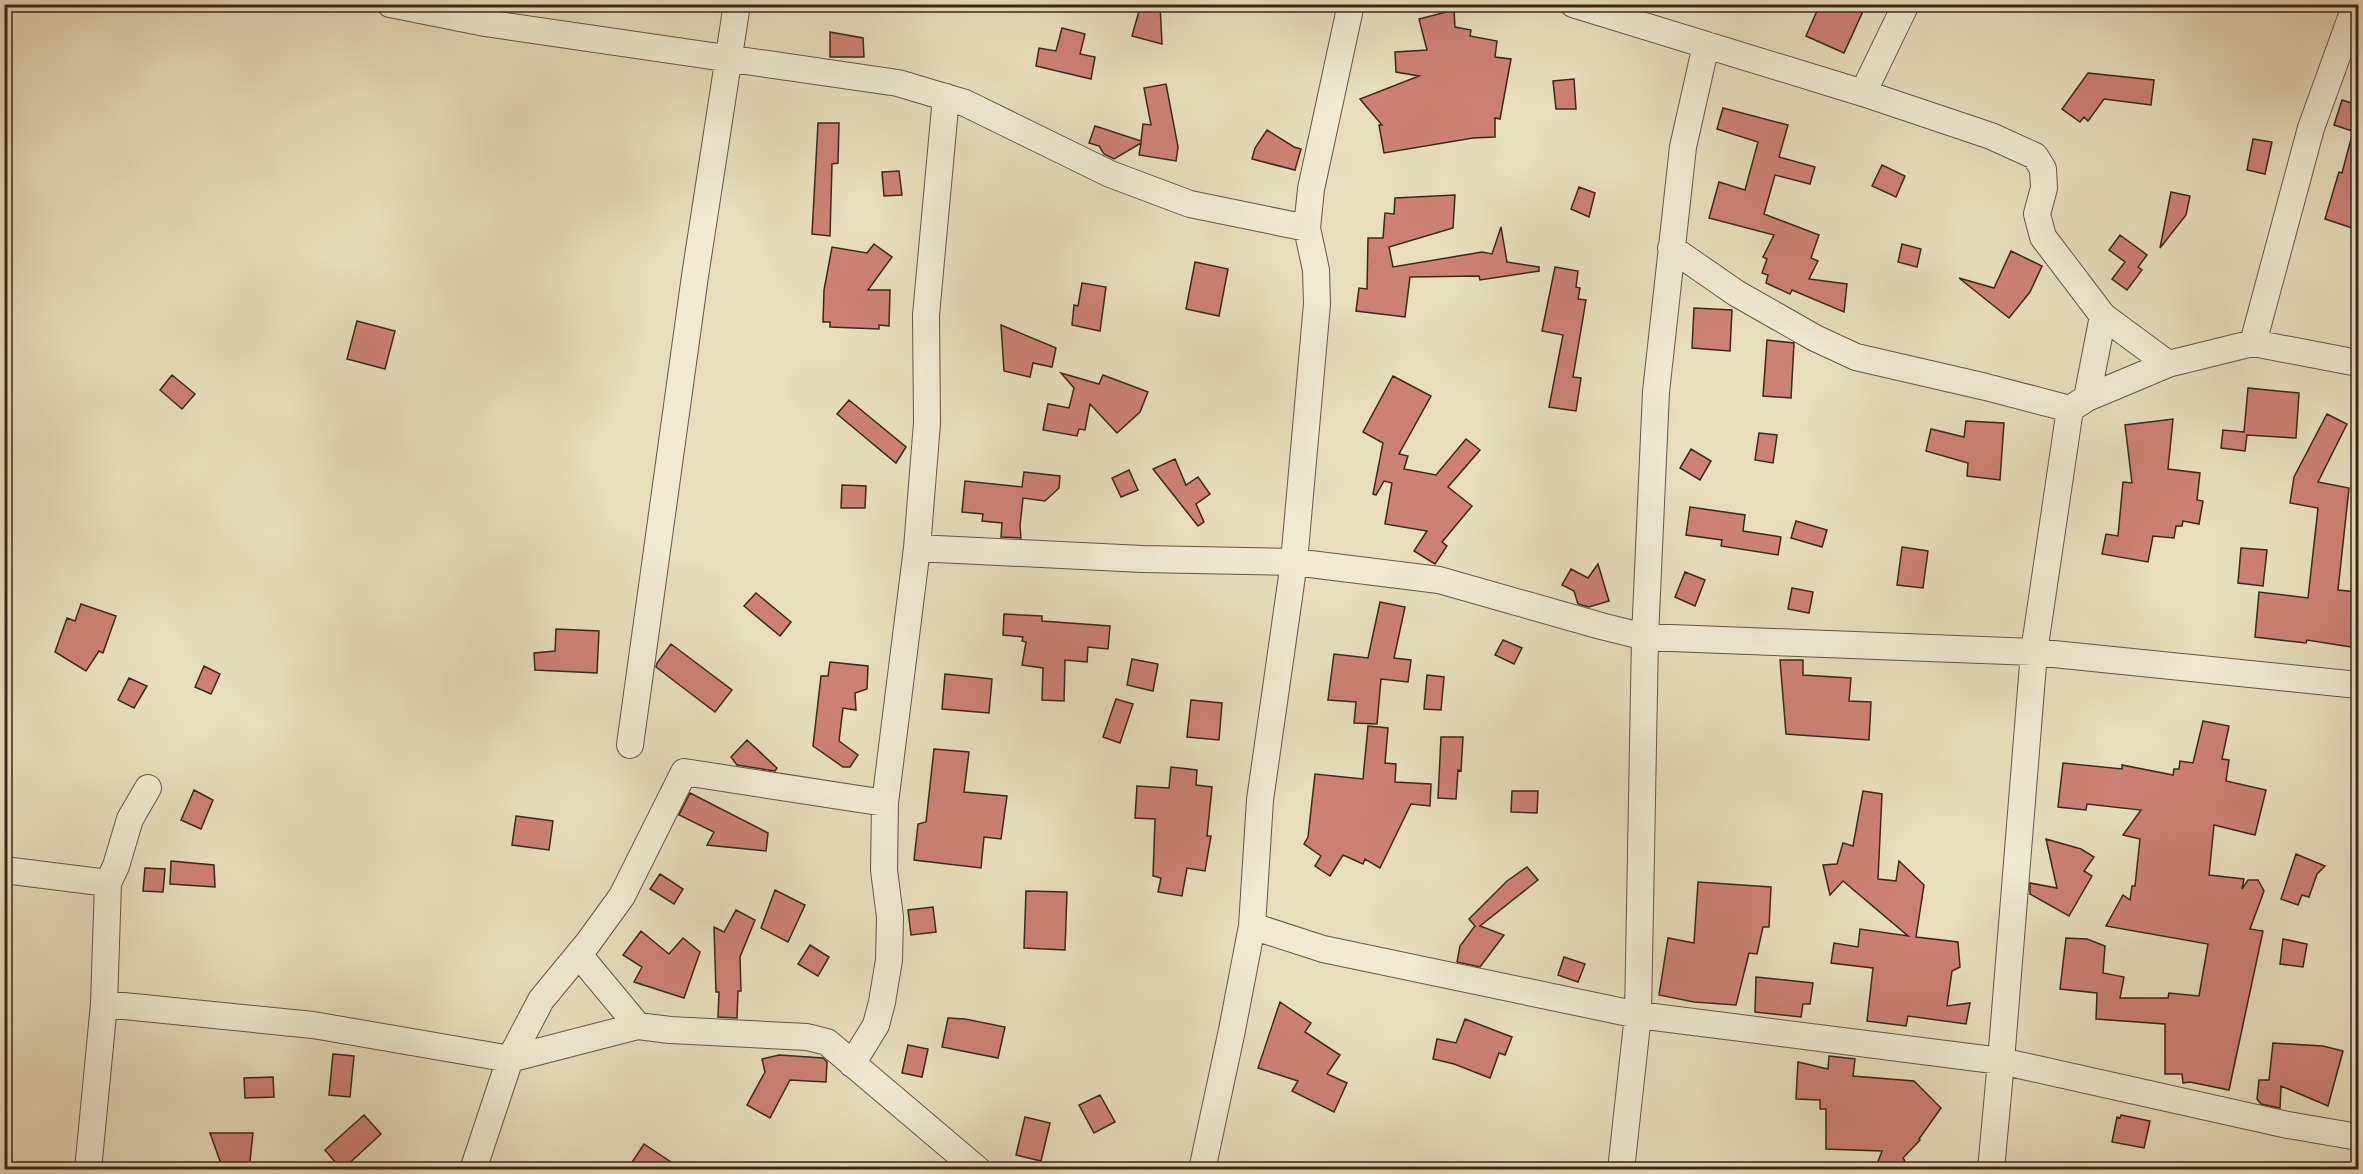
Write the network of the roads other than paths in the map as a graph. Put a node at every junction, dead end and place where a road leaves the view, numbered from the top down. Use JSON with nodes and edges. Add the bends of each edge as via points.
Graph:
{"nodes":[{"id":1,"x":390,"y":4,"type":"edge"},
{"id":2,"x":737,"y":4,"type":"edge"},
{"id":3,"x":1351,"y":4,"type":"edge"},
{"id":4,"x":1906,"y":4,"type":"edge"},
{"id":5,"x":2356,"y":4,"type":"edge"},
{"id":6,"x":1589,"y":7,"type":"edge"},
{"id":7,"x":463,"y":11,"type":"edge"},
{"id":8,"x":1706,"y":45,"type":"junction"},
{"id":9,"x":727,"y":57,"type":"junction"},
{"id":10,"x":1863,"y":93,"type":"junction"},
{"id":11,"x":946,"y":97,"type":"junction"},
{"id":12,"x":1307,"y":228,"type":"junction"},
{"id":13,"x":1671,"y":248,"type":"junction"},
{"id":14,"x":2103,"y":316,"type":"junction"},
{"id":15,"x":2253,"y":343,"type":"junction"},
{"id":16,"x":2358,"y":363,"type":"edge"},
{"id":17,"x":2169,"y":364,"type":"junction"},
{"id":18,"x":2078,"y":404,"type":"junction"},
{"id":19,"x":917,"y":548,"type":"junction"},
{"id":20,"x":1294,"y":562,"type":"junction"},
{"id":21,"x":1645,"y":637,"type":"junction"},
{"id":22,"x":2034,"y":652,"type":"junction"},
{"id":23,"x":2358,"y":685,"type":"edge"},
{"id":24,"x":630,"y":745,"type":"dead end"},
{"id":25,"x":148,"y":788,"type":"dead end"},
{"id":26,"x":885,"y":803,"type":"junction"},
{"id":27,"x":4,"y":870,"type":"edge"},
{"id":28,"x":108,"y":883,"type":"junction"},
{"id":29,"x":1251,"y":926,"type":"junction"},
{"id":30,"x":579,"y":955,"type":"junction"},
{"id":31,"x":104,"y":1004,"type":"junction"},
{"id":32,"x":1638,"y":1015,"type":"junction"},
{"id":33,"x":638,"y":1026,"type":"junction"},
{"id":34,"x":510,"y":1059,"type":"junction"},
{"id":35,"x":2001,"y":1061,"type":"junction"},
{"id":36,"x":852,"y":1064,"type":"junction"},
{"id":37,"x":2358,"y":1137,"type":"edge"},
{"id":38,"x":88,"y":1170,"type":"edge"},
{"id":39,"x":473,"y":1170,"type":"edge"},
{"id":40,"x":978,"y":1170,"type":"edge"},
{"id":41,"x":1202,"y":1170,"type":"edge"},
{"id":42,"x":1621,"y":1170,"type":"edge"},
{"id":43,"x":1991,"y":1170,"type":"edge"}],
"edges":[{"from":1,"to":7,"type":"street"},
{"from":2,"to":9,"type":"street"},
{"from":3,"to":12,"type":"street","via":[[1311,189]]},
{"from":4,"to":10,"type":"street"},
{"from":5,"to":15,"type":"street","via":[[2310,128]]},
{"from":6,"to":8,"type":"street"},
{"from":7,"to":9,"type":"street"},
{"from":8,"to":10,"type":"street"},
{"from":8,"to":13,"type":"street","via":[[1683,147]]},
{"from":9,"to":11,"type":"street","via":[[898,83]]},
{"from":9,"to":24,"type":"street"},
{"from":10,"to":14,"type":"street","via":[[1991,136],[2036,156],[2043,169],[2044,188],[2037,214],[2043,237]]},
{"from":11,"to":12,"type":"street","via":[[1110,174],[1190,204]]},
{"from":11,"to":19,"type":"street","via":[[926,315],[927,423]]},
{"from":12,"to":20,"type":"street","via":[[1316,270],[1317,304]]},
{"from":13,"to":18,"type":"street","via":[[1736,293],[1856,357]]},
{"from":13,"to":21,"type":"street","via":[[1656,392]]},
{"from":14,"to":17,"type":"street"},
{"from":14,"to":18,"type":"street"},
{"from":15,"to":16,"type":"street"},
{"from":15,"to":17,"type":"street"},
{"from":17,"to":18,"type":"street"},
{"from":18,"to":22,"type":"street"},
{"from":19,"to":20,"type":"street"},
{"from":19,"to":26,"type":"street"},
{"from":20,"to":21,"type":"street","via":[[1439,580]]},
{"from":20,"to":29,"type":"street","via":[[1260,800]]},
{"from":21,"to":22,"type":"street"},
{"from":21,"to":32,"type":"street"},
{"from":22,"to":23,"type":"street"},
{"from":22,"to":35,"type":"street"},
{"from":25,"to":28,"type":"street","via":[[130,819]]},
{"from":26,"to":30,"type":"street","via":[[684,772],[622,896]]},
{"from":26,"to":36,"type":"street","via":[[888,960],[876,1025]]},
{"from":27,"to":28,"type":"street"},
{"from":28,"to":31,"type":"street"},
{"from":29,"to":32,"type":"street","via":[[1323,949]]},
{"from":29,"to":41,"type":"street"},
{"from":30,"to":33,"type":"street"},
{"from":30,"to":34,"type":"street","via":[[541,1000]]},
{"from":31,"to":34,"type":"street","via":[[313,1025]]},
{"from":31,"to":38,"type":"street"},
{"from":32,"to":35,"type":"street"},
{"from":32,"to":42,"type":"street"},
{"from":33,"to":34,"type":"street"},
{"from":33,"to":36,"type":"street","via":[[807,1037],[827,1042]]},
{"from":34,"to":39,"type":"street"},
{"from":35,"to":37,"type":"street"},
{"from":35,"to":43,"type":"street"},
{"from":36,"to":40,"type":"street"}]}
